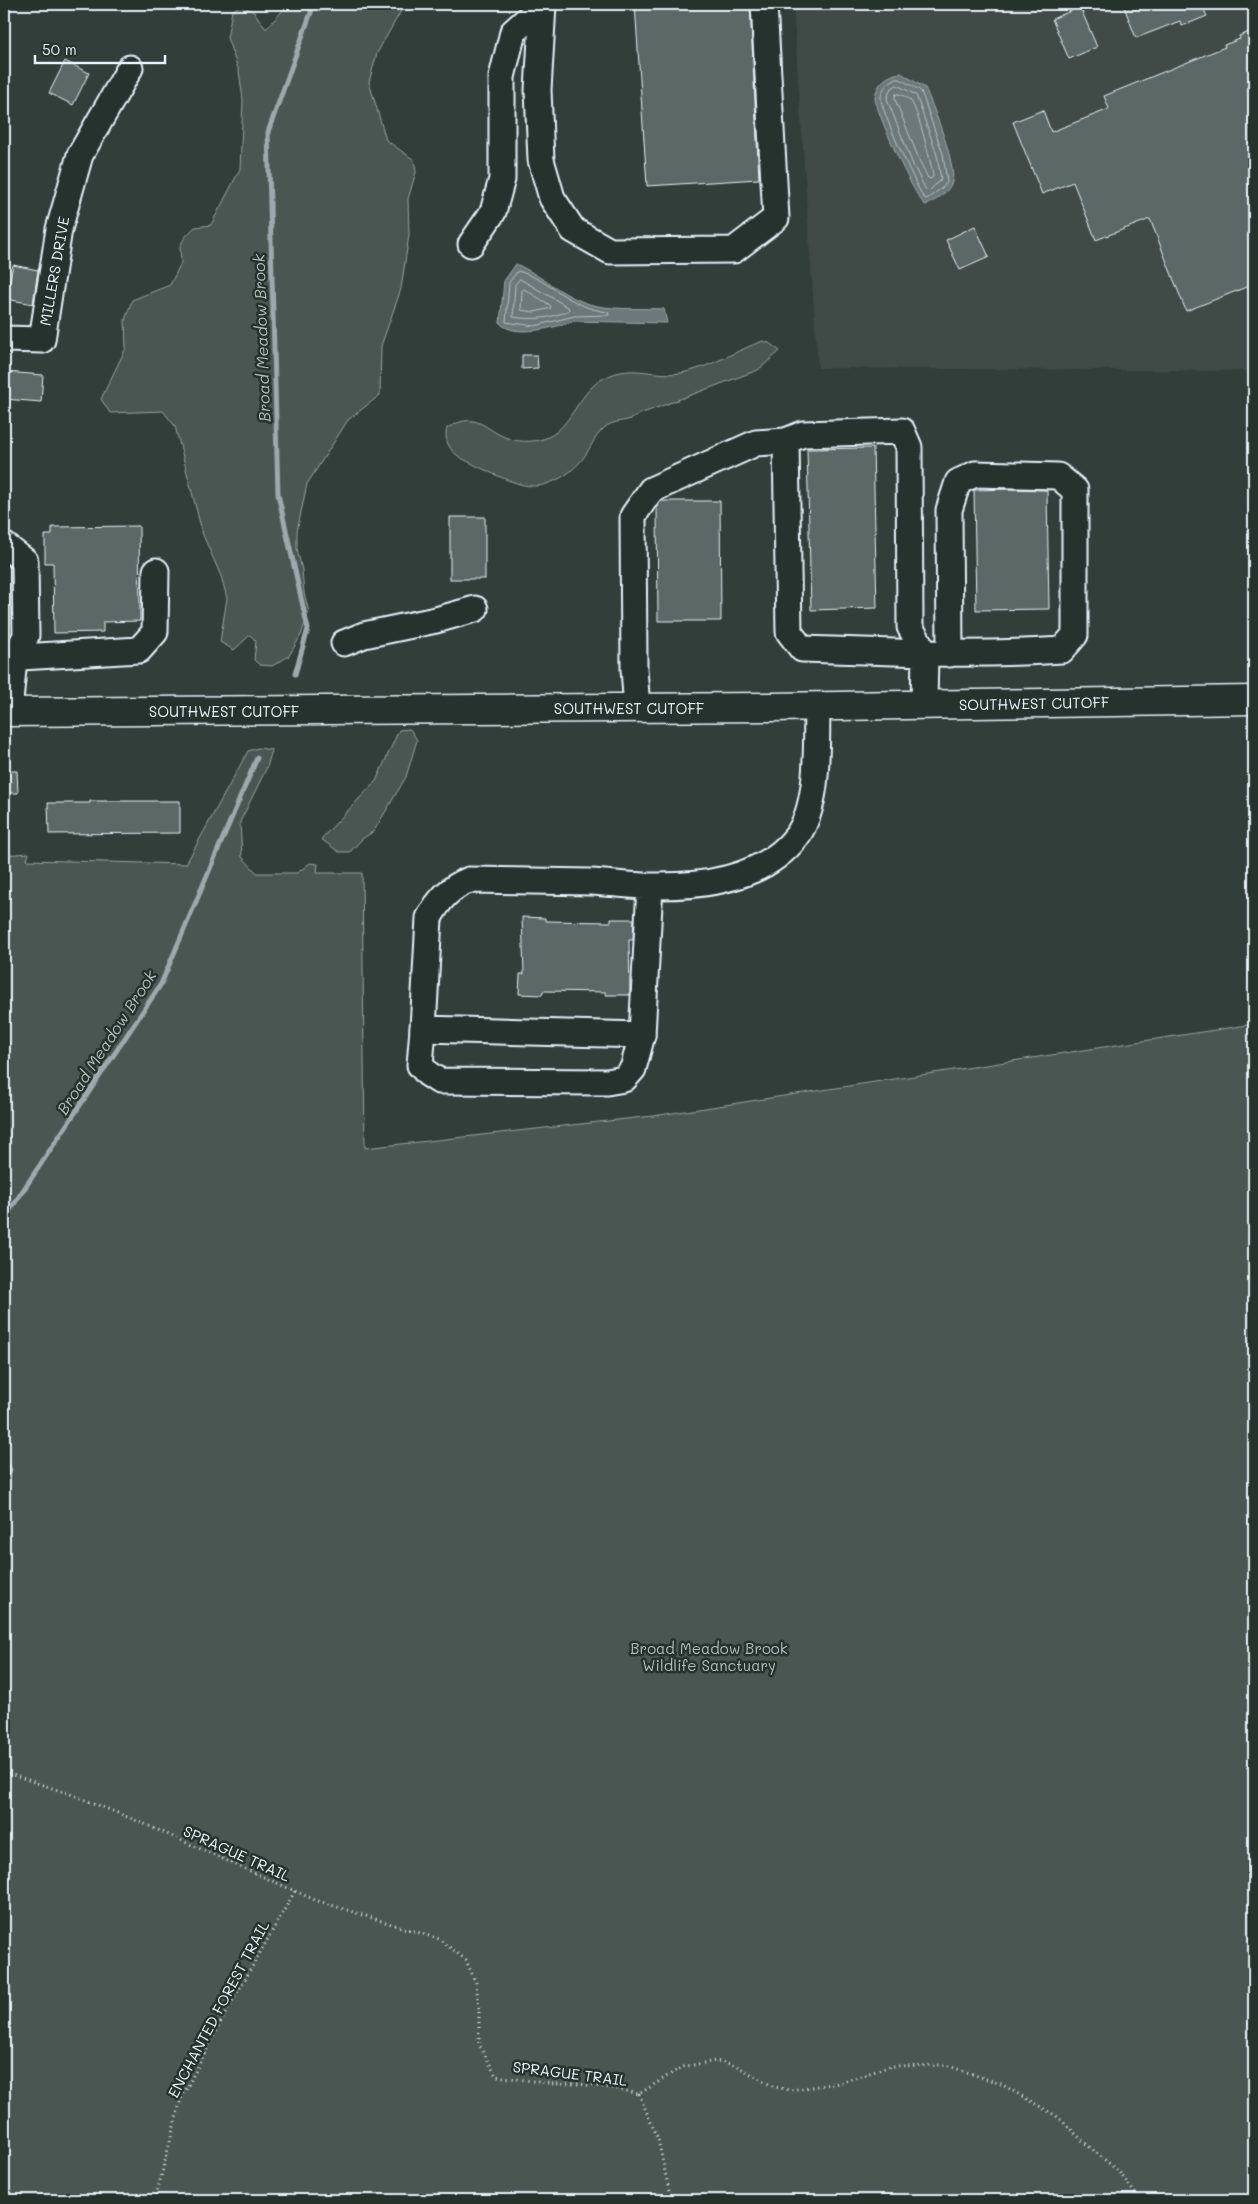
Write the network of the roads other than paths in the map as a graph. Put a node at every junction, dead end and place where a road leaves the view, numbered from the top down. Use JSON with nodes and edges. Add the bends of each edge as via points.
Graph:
{"nodes":[{"id":1,"x":544,"y":4,"type":"edge"},
{"id":2,"x":764,"y":4,"type":"edge"},
{"id":3,"x":130,"y":68,"type":"dead end"},
{"id":4,"x":471,"y":244,"type":"dead end"},
{"id":5,"x":4,"y":339,"type":"edge"},
{"id":6,"x":786,"y":441,"type":"junction"},
{"id":7,"x":4,"y":544,"type":"edge"},
{"id":8,"x":156,"y":571,"type":"dead end"},
{"id":9,"x":475,"y":609,"type":"dead end"},
{"id":10,"x":344,"y":643,"type":"dead end"},
{"id":11,"x":925,"y":653,"type":"junction"},
{"id":12,"x":950,"y":654,"type":"junction"},
{"id":13,"x":9,"y":658,"type":"edge"},
{"id":14,"x":1254,"y":700,"type":"edge"},
{"id":15,"x":924,"y":704,"type":"junction"},
{"id":16,"x":817,"y":706,"type":"junction"},
{"id":17,"x":637,"y":708,"type":"junction"},
{"id":18,"x":6,"y":712,"type":"edge"},
{"id":19,"x":650,"y":886,"type":"junction"},
{"id":20,"x":423,"y":1029,"type":"junction"},
{"id":21,"x":642,"y":1035,"type":"junction"}],
"edges":[{"from":1,"to":2,"type":"street","via":[[538,90],[541,160],[552,198],[573,230],[610,251],[734,250],[776,218]]},
{"from":1,"to":4,"type":"street","via":[[513,32],[502,77],[502,179],[493,212]]},
{"from":3,"to":5,"type":"street","name":"MILLERS DRIVE","via":[[80,155],[58,229],[42,340]]},
{"from":6,"to":11,"type":"street","via":[[789,632],[802,649]]},
{"from":6,"to":11,"type":"street","via":[[803,434],[902,432],[909,447],[910,627]]},
{"from":6,"to":17,"type":"street","via":[[756,443],[651,490],[633,516]]},
{"from":7,"to":13,"type":"street","via":[[25,560],[26,636]]},
{"from":8,"to":13,"type":"street","via":[[155,632],[139,650]]},
{"from":9,"to":10,"type":"street","via":[[364,635]]},
{"from":11,"to":12,"type":"street"},
{"from":11,"to":15,"type":"street"},
{"from":12,"to":12,"type":"street","via":[[1062,650],[1075,635],[1075,490],[1058,476],[976,474],[958,482],[949,510]]},
{"from":13,"to":18,"type":"street"},
{"from":14,"to":15,"type":"main road","name":"SOUTHWEST CUTOFF"},
{"from":15,"to":16,"type":"main road","name":"SOUTHWEST CUTOFF"},
{"from":16,"to":17,"type":"main road","name":"SOUTHWEST CUTOFF"},
{"from":16,"to":19,"type":"street","via":[[815,769],[809,810],[797,835],[780,854],[738,876],[694,885]]},
{"from":17,"to":18,"type":"main road","name":"SOUTHWEST CUTOFF"},
{"from":19,"to":20,"type":"street","via":[[469,880],[459,884],[437,903],[430,918]]},
{"from":19,"to":21,"type":"street"},
{"from":20,"to":21,"type":"street"},
{"from":20,"to":21,"type":"street","via":[[420,1065],[439,1081],[607,1082],[624,1079],[633,1069]]}]}
